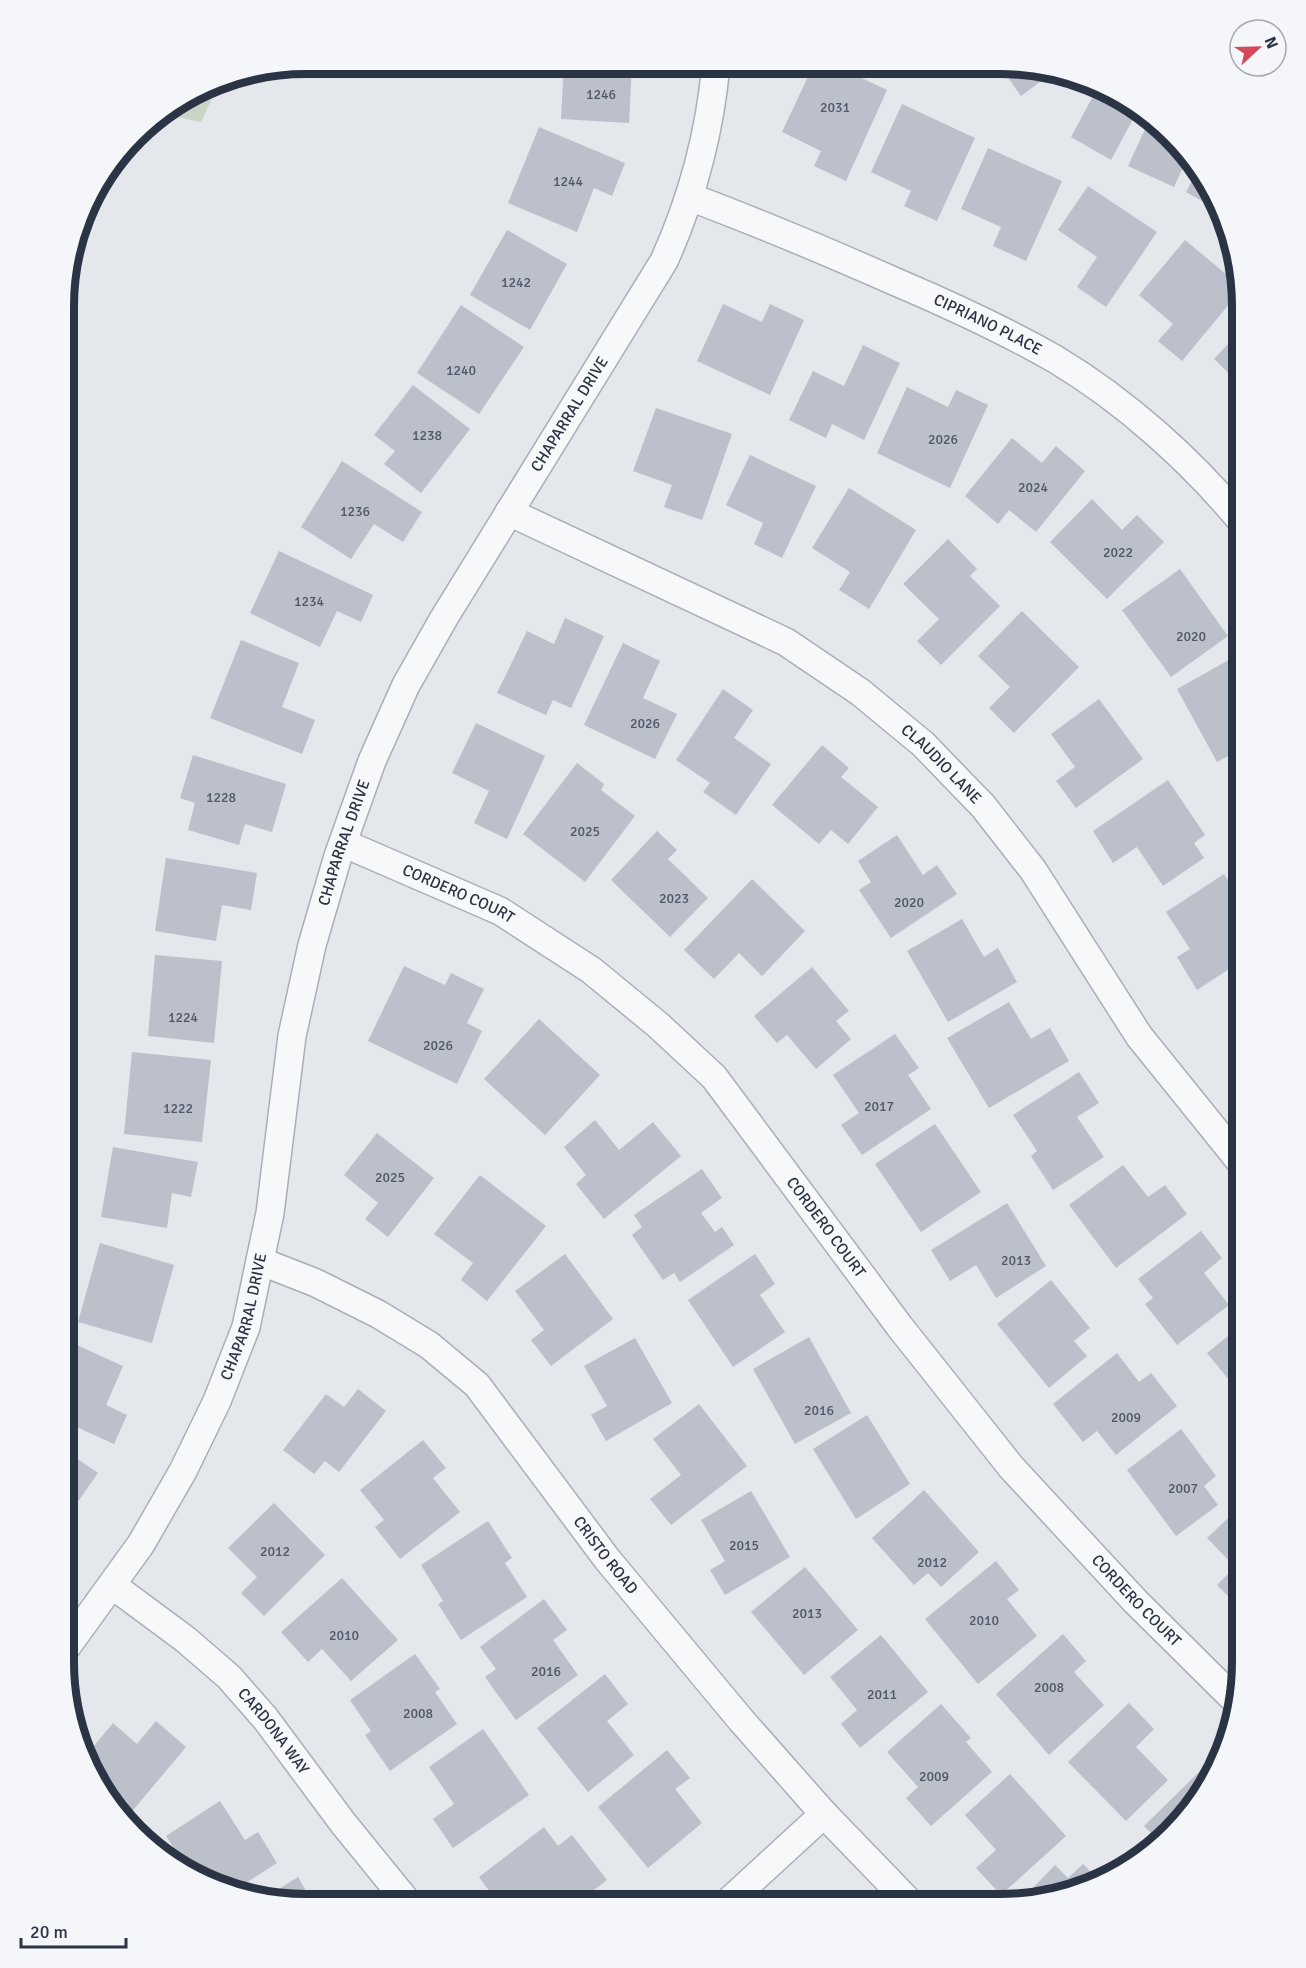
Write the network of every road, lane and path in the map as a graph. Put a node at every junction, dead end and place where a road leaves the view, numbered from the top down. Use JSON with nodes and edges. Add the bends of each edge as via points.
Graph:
{"nodes":[{"id":1,"x":714,"y":74,"type":"edge"},
{"id":2,"x":690,"y":197,"type":"junction"},
{"id":3,"x":1232,"y":510,"type":"edge"},
{"id":4,"x":509,"y":512,"type":"junction"},
{"id":5,"x":343,"y":843,"type":"junction"},
{"id":6,"x":1232,"y":1151,"type":"edge"},
{"id":7,"x":260,"y":1261,"type":"junction"},
{"id":8,"x":112,"y":1585,"type":"junction"},
{"id":9,"x":74,"y":1637,"type":"edge"},
{"id":10,"x":1230,"y":1696,"type":"edge"},
{"id":11,"x":824,"y":1814,"type":"junction"},
{"id":12,"x":401,"y":1894,"type":"edge"},
{"id":13,"x":737,"y":1894,"type":"edge"},
{"id":14,"x":901,"y":1894,"type":"edge"}],
"edges":[{"from":1,"to":2,"type":"street","name":"CHAPARRAL DRIVE","via":[[704,142]]},
{"from":2,"to":3,"type":"street","name":"CIPRIANO PLACE","via":[[924,294],[1056,360],[1160,437]]},
{"from":2,"to":4,"type":"street","name":"CHAPARRAL DRIVE","via":[[664,261]]},
{"from":4,"to":5,"type":"street","name":"CHAPARRAL DRIVE","via":[[406,685],[372,761]]},
{"from":4,"to":6,"type":"street","name":"CLAUDIO LANE","via":[[786,642],[860,692],[923,744],[983,806],[1026,861],[1139,1036]]},
{"from":5,"to":7,"type":"street","name":"CHAPARRAL DRIVE","via":[[312,945],[292,1036],[270,1213]]},
{"from":5,"to":10,"type":"street","name":"CORDERO COURT","via":[[500,911],[591,970],[714,1077],[1011,1467],[1136,1602]]},
{"from":7,"to":8,"type":"street","name":"CHAPARRAL DRIVE","via":[[246,1327],[217,1401],[183,1471]]},
{"from":7,"to":11,"type":"street","name":"CRISTO ROAD","via":[[378,1314],[429,1345],[477,1385],[607,1559]]},
{"from":8,"to":9,"type":"street","name":"CHAPARRAL DRIVE"},
{"from":8,"to":12,"type":"street","name":"CARDONA WAY","via":[[230,1677]]},
{"from":11,"to":13,"type":"street"},
{"from":11,"to":14,"type":"street","name":"CRISTO ROAD"}]}
